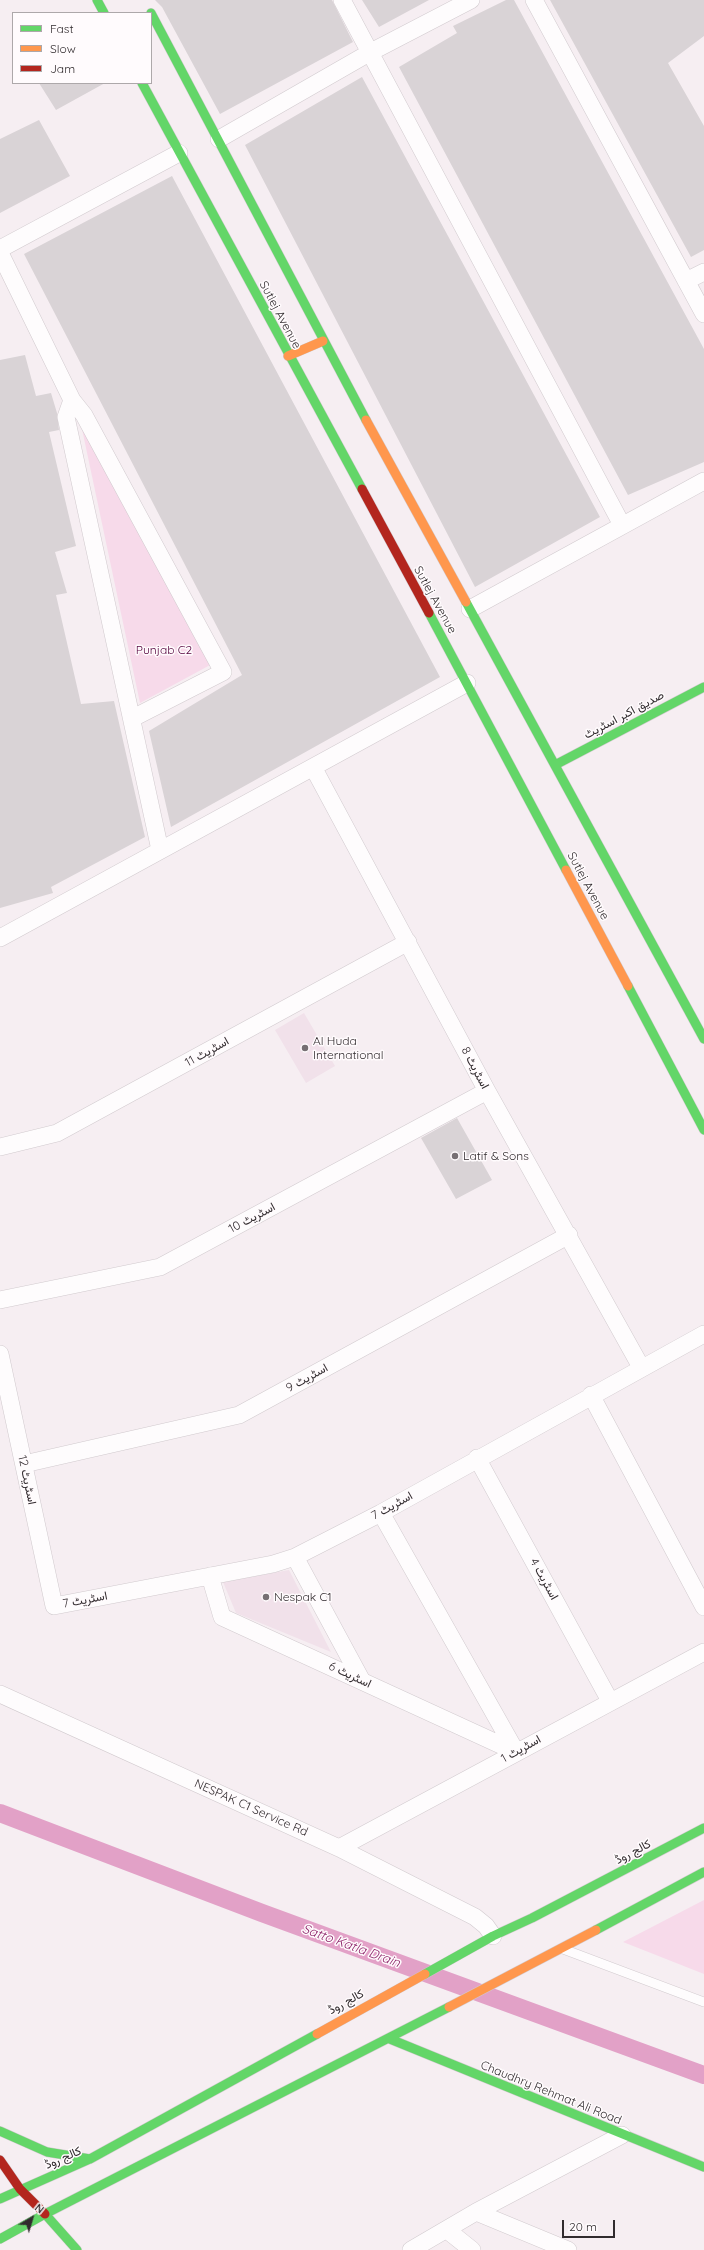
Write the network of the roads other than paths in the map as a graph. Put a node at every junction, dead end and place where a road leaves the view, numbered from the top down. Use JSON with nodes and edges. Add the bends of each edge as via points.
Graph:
{"nodes":[{"id":1,"x":97,"y":0,"type":"edge"},
{"id":2,"x":342,"y":0,"type":"edge"},
{"id":3,"x":471,"y":0,"type":"edge"},
{"id":4,"x":534,"y":0,"type":"edge"},
{"id":5,"x":103,"y":12,"type":"edge"},
{"id":6,"x":152,"y":15,"type":"edge"},
{"id":7,"x":369,"y":52,"type":"junction"},
{"id":8,"x":143,"y":84,"type":"edge"},
{"id":9,"x":219,"y":139,"type":"junction"},
{"id":10,"x":179,"y":153,"type":"junction"},
{"id":11,"x":0,"y":249,"type":"edge"},
{"id":12,"x":0,"y":254,"type":"edge"},
{"id":13,"x":704,"y":272,"type":"edge"},
{"id":14,"x":686,"y":281,"type":"junction"},
{"id":15,"x":704,"y":314,"type":"edge"},
{"id":16,"x":323,"y":341,"type":"junction"},
{"id":17,"x":288,"y":356,"type":"junction"},
{"id":18,"x":72,"y":400,"type":"junction"},
{"id":19,"x":704,"y":481,"type":"edge"},
{"id":20,"x":622,"y":525,"type":"junction"},
{"id":21,"x":470,"y":609,"type":"junction"},
{"id":22,"x":466,"y":683,"type":"junction"},
{"id":23,"x":704,"y":687,"type":"edge"},
{"id":24,"x":133,"y":718,"type":"junction"},
{"id":25,"x":555,"y":765,"type":"junction"},
{"id":26,"x":313,"y":767,"type":"junction"},
{"id":27,"x":160,"y":850,"type":"junction"},
{"id":28,"x":0,"y":938,"type":"edge"},
{"id":29,"x":408,"y":942,"type":"junction"},
{"id":30,"x":704,"y":1039,"type":"edge"},
{"id":31,"x":487,"y":1091,"type":"junction"},
{"id":32,"x":703,"y":1124,"type":"edge"},
{"id":33,"x":0,"y":1147,"type":"edge"},
{"id":34,"x":569,"y":1235,"type":"junction"},
{"id":35,"x":0,"y":1300,"type":"edge"},
{"id":36,"x":704,"y":1335,"type":"edge"},
{"id":37,"x":0,"y":1354,"type":"edge"},
{"id":38,"x":642,"y":1367,"type":"junction"},
{"id":39,"x":591,"y":1395,"type":"junction"},
{"id":40,"x":478,"y":1458,"type":"junction"},
{"id":41,"x":24,"y":1464,"type":"junction"},
{"id":42,"x":381,"y":1513,"type":"junction"},
{"id":43,"x":295,"y":1557,"type":"junction"},
{"id":44,"x":210,"y":1576,"type":"junction"},
{"id":45,"x":54,"y":1606,"type":"joint"},
{"id":46,"x":704,"y":1607,"type":"edge"},
{"id":47,"x":704,"y":1652,"type":"edge"},
{"id":48,"x":362,"y":1681,"type":"junction"},
{"id":49,"x":0,"y":1694,"type":"edge"},
{"id":50,"x":610,"y":1700,"type":"junction"},
{"id":51,"x":516,"y":1752,"type":"junction"},
{"id":52,"x":704,"y":1828,"type":"edge"},
{"id":53,"x":338,"y":1848,"type":"junction"},
{"id":54,"x":704,"y":1872,"type":"edge"},
{"id":55,"x":489,"y":1931,"type":"junction"},
{"id":56,"x":560,"y":1948,"type":"junction"},
{"id":57,"x":704,"y":2002,"type":"edge"},
{"id":58,"x":390,"y":2039,"type":"junction"},
{"id":59,"x":0,"y":2131,"type":"edge"},
{"id":60,"x":622,"y":2135,"type":"junction"},
{"id":61,"x":90,"y":2159,"type":"junction"},
{"id":62,"x":0,"y":2160,"type":"edge"},
{"id":63,"x":704,"y":2166,"type":"edge"},
{"id":64,"x":20,"y":2189,"type":"junction"},
{"id":65,"x":0,"y":2199,"type":"edge"},
{"id":66,"x":476,"y":2212,"type":"junction"},
{"id":67,"x":45,"y":2214,"type":"junction"},
{"id":68,"x":447,"y":2230,"type":"junction"},
{"id":69,"x":0,"y":2239,"type":"edge"},
{"id":70,"x":77,"y":2250,"type":"edge"},
{"id":71,"x":411,"y":2250,"type":"edge"},
{"id":72,"x":472,"y":2250,"type":"edge"},
{"id":73,"x":568,"y":2250,"type":"edge"}],
"edges":[{"from":1,"to":5,"type":"street"},
{"from":2,"to":7,"type":"street"},
{"from":3,"to":7,"type":"street"},
{"from":4,"to":14,"type":"street"},
{"from":6,"to":9,"type":"street"},
{"from":7,"to":9,"type":"street"},
{"from":7,"to":20,"type":"street"},
{"from":8,"to":10,"type":"street","name":"Sutlej Avenue"},
{"from":9,"to":16,"type":"street"},
{"from":10,"to":11,"type":"street"},
{"from":10,"to":17,"type":"street","name":"Sutlej Avenue"},
{"from":12,"to":18,"type":"street"},
{"from":13,"to":14,"type":"street"},
{"from":14,"to":15,"type":"street"},
{"from":16,"to":17,"type":"street"},
{"from":16,"to":21,"type":"street"},
{"from":17,"to":22,"type":"street","name":"Sutlej Avenue"},
{"from":18,"to":24,"type":"street","via":[[66,417]]},
{"from":18,"to":24,"type":"street","via":[[84,415],[223,672]]},
{"from":19,"to":20,"type":"street"},
{"from":20,"to":21,"type":"street"},
{"from":21,"to":25,"type":"street"},
{"from":22,"to":26,"type":"street"},
{"from":22,"to":32,"type":"street","name":"Sutlej Avenue"},
{"from":23,"to":25,"type":"street","name":"صدیق اکبر اسٹریٹ"},
{"from":24,"to":27,"type":"street"},
{"from":25,"to":30,"type":"street"},
{"from":26,"to":27,"type":"street"},
{"from":26,"to":29,"type":"street","name":"اسٹریٹ 8"},
{"from":27,"to":28,"type":"street"},
{"from":29,"to":31,"type":"street","name":"اسٹریٹ 8"},
{"from":29,"to":33,"type":"street","name":"اسٹریٹ 11","via":[[57,1133]]},
{"from":31,"to":34,"type":"street","name":"اسٹریٹ 8"},
{"from":31,"to":35,"type":"street","name":"اسٹریٹ 10","via":[[160,1267]]},
{"from":34,"to":38,"type":"street","name":"اسٹریٹ 8"},
{"from":34,"to":41,"type":"street","name":"اسٹریٹ 9","via":[[239,1415]]},
{"from":36,"to":38,"type":"street","name":"اسٹریٹ 7"},
{"from":37,"to":41,"type":"street","name":"اسٹریٹ 12"},
{"from":38,"to":39,"type":"street","name":"اسٹریٹ 7"},
{"from":39,"to":40,"type":"street","name":"اسٹریٹ 7"},
{"from":39,"to":46,"type":"street"},
{"from":40,"to":42,"type":"street","name":"اسٹریٹ 7"},
{"from":40,"to":50,"type":"street","name":"اسٹریٹ 4"},
{"from":41,"to":45,"type":"street","name":"اسٹریٹ 12"},
{"from":42,"to":43,"type":"street","name":"اسٹریٹ 7"},
{"from":42,"to":51,"type":"street"},
{"from":43,"to":44,"type":"street","name":"اسٹریٹ 7"},
{"from":43,"to":48,"type":"street"},
{"from":44,"to":45,"type":"street","name":"اسٹریٹ 7"},
{"from":44,"to":48,"type":"street","name":"اسٹریٹ 6","via":[[222,1617]]},
{"from":47,"to":50,"type":"street","name":"اسٹریٹ 1"},
{"from":48,"to":51,"type":"street","name":"اسٹریٹ 6"},
{"from":49,"to":53,"type":"street","name":"NESPAK C1 Service Rd"},
{"from":50,"to":51,"type":"street","name":"اسٹریٹ 1"},
{"from":51,"to":53,"type":"street","name":"اسٹریٹ 1"},
{"from":52,"to":55,"type":"street","name":"کالج روڈ","via":[[532,1918]]},
{"from":53,"to":55,"type":"street","name":"NESPAK C1 Service Rd","via":[[475,1917]]},
{"from":54,"to":56,"type":"street"},
{"from":55,"to":61,"type":"street","name":"کالج روڈ","via":[[363,2006]]},
{"from":56,"to":57,"type":"lane"},
{"from":56,"to":58,"type":"street"},
{"from":58,"to":60,"type":"street","name":"Chaudhry Rehmat Ali Road"},
{"from":58,"to":67,"type":"street"},
{"from":59,"to":61,"type":"street","via":[[47,2152]]},
{"from":60,"to":63,"type":"street","name":"Chaudhry Rehmat Ali Road"},
{"from":60,"to":66,"type":"street"},
{"from":61,"to":64,"type":"street","name":"کالج روڈ"},
{"from":62,"to":64,"type":"street"},
{"from":64,"to":65,"type":"street","name":"کالج روڈ"},
{"from":64,"to":67,"type":"street"},
{"from":66,"to":68,"type":"street"},
{"from":66,"to":73,"type":"street"},
{"from":67,"to":69,"type":"street"},
{"from":67,"to":70,"type":"street"},
{"from":68,"to":71,"type":"street"},
{"from":68,"to":72,"type":"street"}]}
